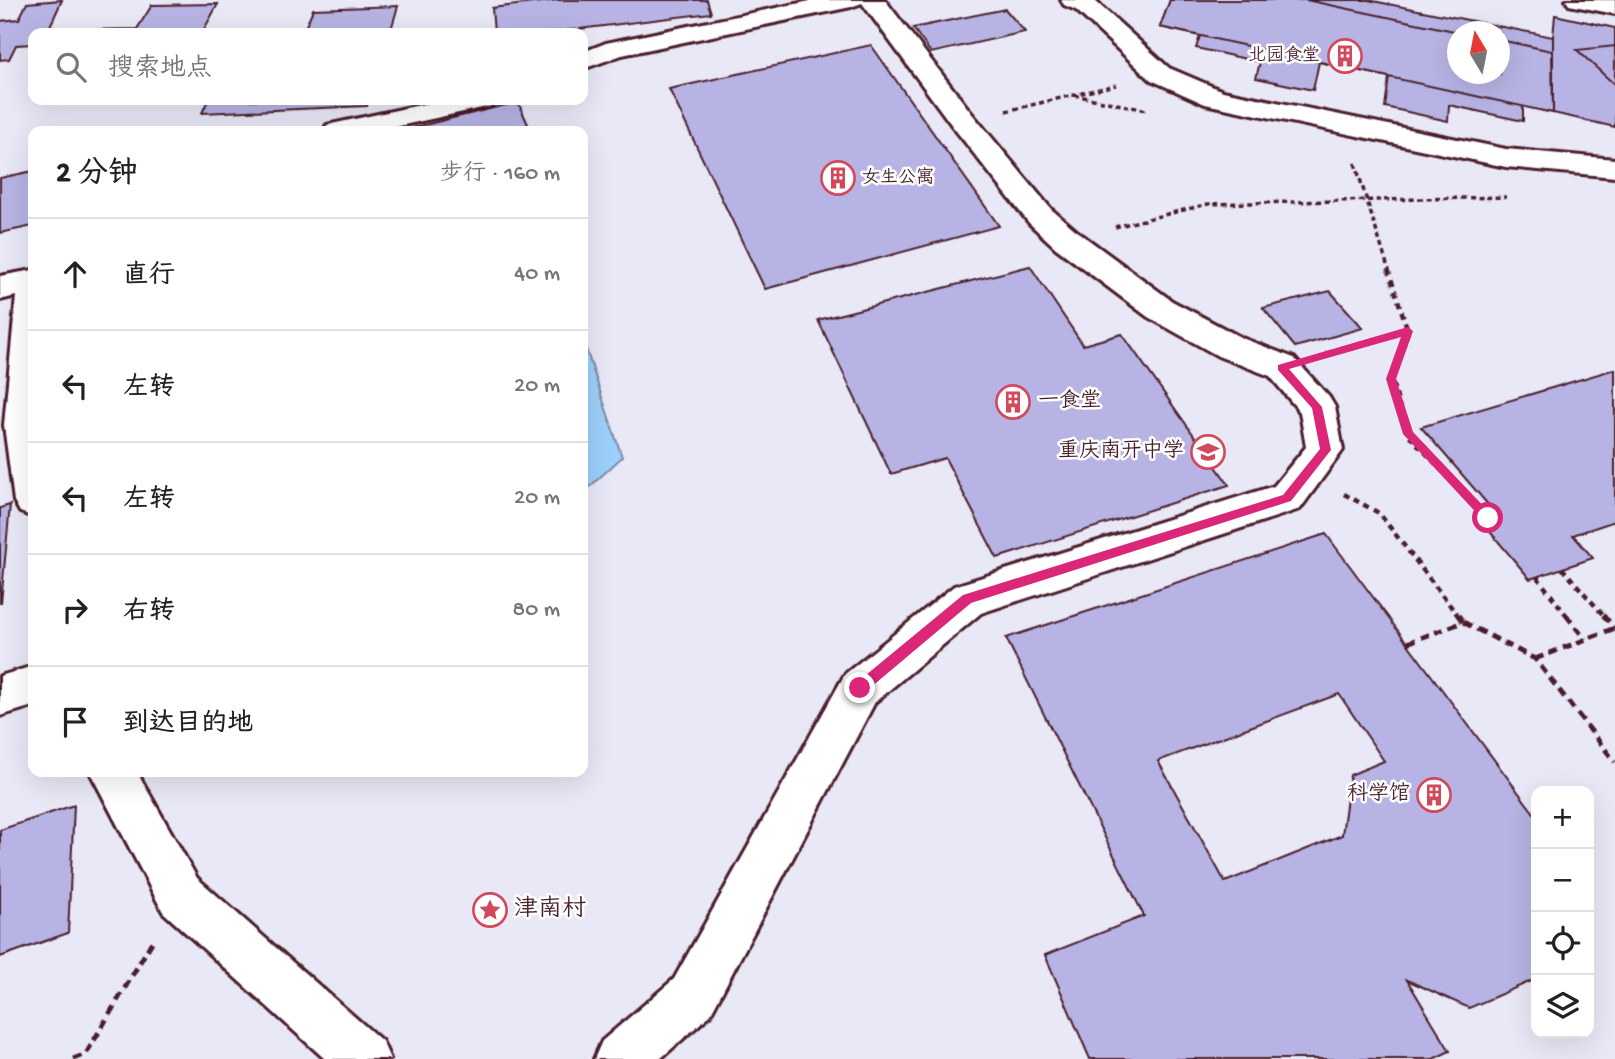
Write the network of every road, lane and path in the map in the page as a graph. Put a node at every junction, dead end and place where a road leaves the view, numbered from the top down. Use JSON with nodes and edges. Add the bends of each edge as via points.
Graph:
{"nodes":[{"id":1,"x":851,"y":0,"type":"edge"},
{"id":2,"x":872,"y":0,"type":"edge"},
{"id":3,"x":1073,"y":0,"type":"edge"},
{"id":4,"x":1578,"y":0,"type":"edge"},
{"id":5,"x":1615,"y":7,"type":"edge"},
{"id":6,"x":588,"y":59,"type":"edge"},
{"id":7,"x":1160,"y":74,"type":"junction"},
{"id":8,"x":458,"y":105,"type":"edge"},
{"id":9,"x":963,"y":121,"type":"junction"},
{"id":10,"x":1345,"y":125,"type":"junction"},
{"id":11,"x":361,"y":126,"type":"edge"},
{"id":12,"x":1615,"y":168,"type":"edge"},
{"id":13,"x":1516,"y":196,"type":"dead end"},
{"id":14,"x":1365,"y":201,"type":"junction"},
{"id":15,"x":1067,"y":240,"type":"junction"},
{"id":16,"x":28,"y":282,"type":"edge"},
{"id":17,"x":0,"y":288,"type":"edge"},
{"id":18,"x":1408,"y":331,"type":"junction"},
{"id":19,"x":28,"y":350,"type":"edge"},
{"id":20,"x":1282,"y":367,"type":"junction"},
{"id":21,"x":28,"y":466,"type":"edge"},
{"id":22,"x":1379,"y":513,"type":"dead end"},
{"id":23,"x":1488,"y":518,"type":"dead end"},
{"id":24,"x":1562,"y":568,"type":"dead end"},
{"id":25,"x":1537,"y":577,"type":"dead end"},
{"id":26,"x":1463,"y":622,"type":"junction"},
{"id":27,"x":1615,"y":628,"type":"edge"},
{"id":28,"x":1586,"y":639,"type":"junction"},
{"id":29,"x":1407,"y":643,"type":"dead end"},
{"id":30,"x":1535,"y":659,"type":"junction"},
{"id":31,"x":28,"y":688,"type":"edge"},
{"id":32,"x":0,"y":696,"type":"edge"},
{"id":33,"x":1615,"y":762,"type":"edge"},
{"id":34,"x":115,"y":777,"type":"edge"},
{"id":35,"x":180,"y":895,"type":"junction"},
{"id":36,"x":74,"y":1059,"type":"edge"},
{"id":37,"x":364,"y":1059,"type":"edge"},
{"id":38,"x":620,"y":1059,"type":"edge"}],
"edges":[{"from":1,"to":6,"type":"street","via":[[615,49]]},
{"from":2,"to":9,"type":"street"},
{"from":3,"to":7,"type":"street","via":[[1085,5]]},
{"from":4,"to":5,"type":"street"},
{"from":7,"to":9,"type":"path"},
{"from":7,"to":10,"type":"street","via":[[1214,98]]},
{"from":8,"to":11,"type":"street"},
{"from":9,"to":15,"type":"street","via":[[1041,216]]},
{"from":10,"to":12,"type":"street","via":[[1506,158]]},
{"from":10,"to":14,"type":"path"},
{"from":13,"to":14,"type":"path"},
{"from":14,"to":15,"type":"path","via":[[1208,204]]},
{"from":14,"to":18,"type":"path"},
{"from":15,"to":20,"type":"street","via":[[1160,309],[1230,347]]},
{"from":16,"to":17,"type":"street"},
{"from":18,"to":20,"type":"path"},
{"from":18,"to":23,"type":"path","via":[[1391,379],[1408,434]]},
{"from":19,"to":21,"type":"street","via":[[22,425]]},
{"from":20,"to":38,"type":"street","via":[[1317,407],[1325,450],[1287,498],[968,599],[860,688],[692,997]]},
{"from":22,"to":26,"type":"path"},
{"from":24,"to":27,"type":"path"},
{"from":25,"to":28,"type":"path"},
{"from":26,"to":29,"type":"path"},
{"from":26,"to":30,"type":"path"},
{"from":27,"to":28,"type":"path"},
{"from":28,"to":30,"type":"path"},
{"from":30,"to":33,"type":"path"},
{"from":31,"to":32,"type":"street"},
{"from":34,"to":35,"type":"street"},
{"from":35,"to":36,"type":"path","via":[[86,1054]]},
{"from":35,"to":37,"type":"street"}]}
